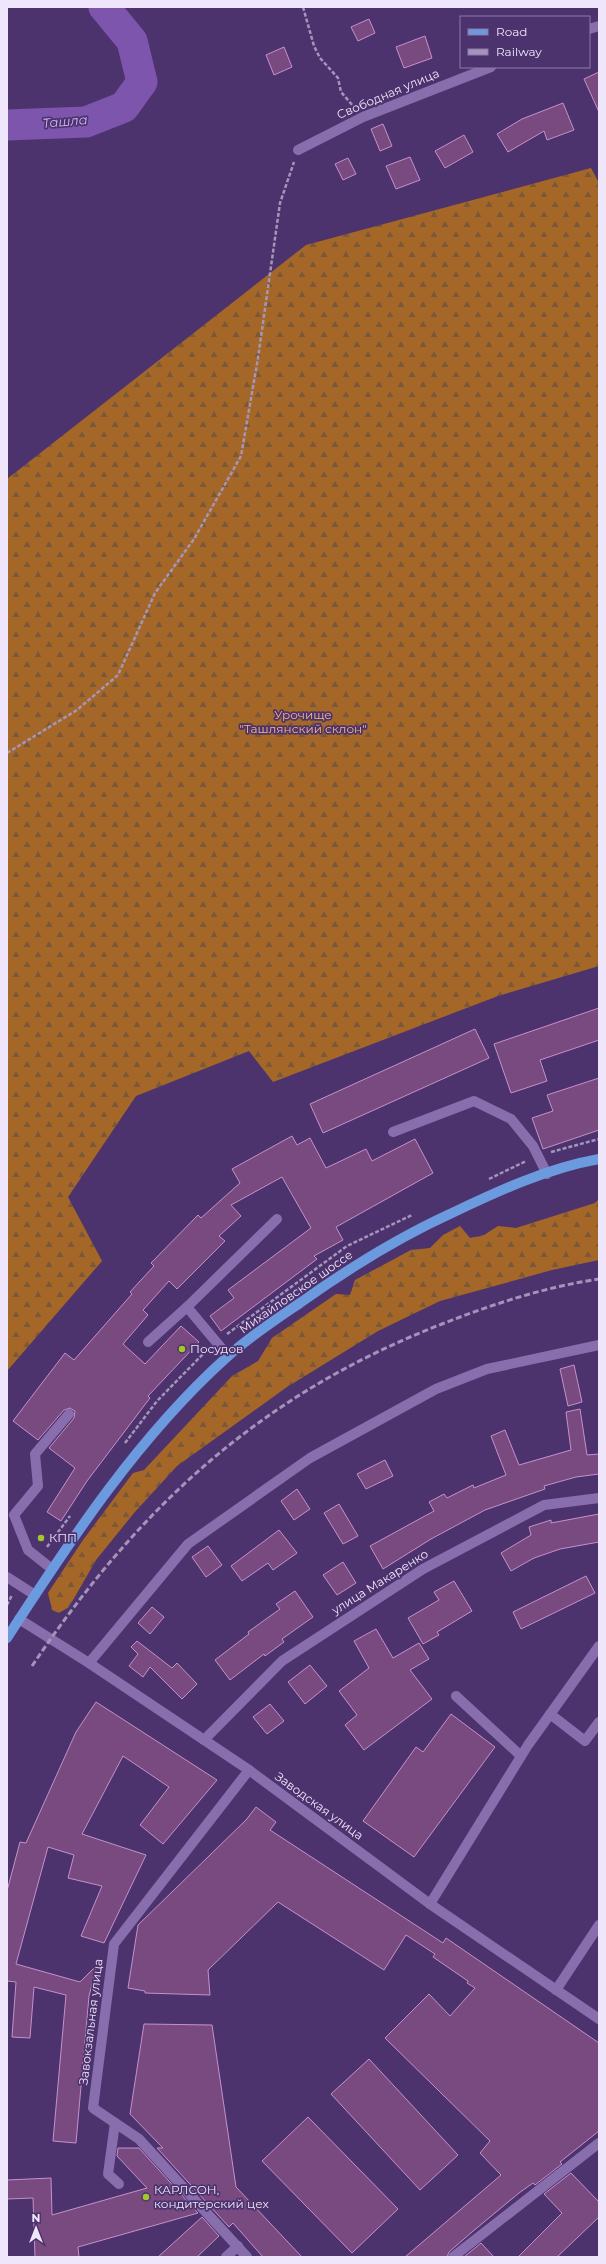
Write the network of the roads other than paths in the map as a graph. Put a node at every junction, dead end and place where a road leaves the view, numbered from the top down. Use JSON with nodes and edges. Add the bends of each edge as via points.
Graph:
{"nodes":[{"id":1,"x":489,"y":68,"type":"edge"},
{"id":2,"x":298,"y":150,"type":"road end"},
{"id":3,"x":393,"y":1132,"type":"dead end"},
{"id":4,"x":599,"y":1158,"type":"edge"},
{"id":5,"x":547,"y":1174,"type":"junction"},
{"id":6,"x":277,"y":1219,"type":"dead end"},
{"id":7,"x":187,"y":1307,"type":"junction"},
{"id":8,"x":148,"y":1342,"type":"dead end"},
{"id":9,"x":599,"y":1345,"type":"edge"},
{"id":10,"x":228,"y":1356,"type":"junction"},
{"id":11,"x":68,"y":1414,"type":"dead end"},
{"id":12,"x":599,"y":1498,"type":"edge"},
{"id":13,"x":52,"y":1569,"type":"junction"},
{"id":14,"x":7,"y":1578,"type":"edge"},
{"id":15,"x":35,"y":1595,"type":"junction"},
{"id":16,"x":19,"y":1619,"type":"junction"},
{"id":17,"x":7,"y":1638,"type":"edge"},
{"id":18,"x":599,"y":1646,"type":"edge"},
{"id":19,"x":89,"y":1663,"type":"junction"},
{"id":20,"x":456,"y":1696,"type":"dead end"},
{"id":21,"x":550,"y":1714,"type":"junction"},
{"id":22,"x":599,"y":1722,"type":"edge"},
{"id":23,"x":204,"y":1740,"type":"junction"},
{"id":24,"x":521,"y":1756,"type":"junction"},
{"id":25,"x":249,"y":1770,"type":"junction"},
{"id":26,"x":430,"y":1904,"type":"junction"},
{"id":27,"x":599,"y":1926,"type":"edge"},
{"id":28,"x":556,"y":1990,"type":"junction"},
{"id":29,"x":599,"y":2019,"type":"edge"},
{"id":30,"x":116,"y":2123,"type":"junction"},
{"id":31,"x":599,"y":2143,"type":"edge"},
{"id":32,"x":119,"y":2184,"type":"dead end"},
{"id":33,"x":238,"y":2246,"type":"junction"},
{"id":34,"x":226,"y":2257,"type":"edge"},
{"id":35,"x":247,"y":2257,"type":"edge"},
{"id":36,"x":453,"y":2257,"type":"edge"}],
"edges":[{"from":1,"to":2,"type":"street","name":"Свободная улица","via":[[363,117]]},
{"from":3,"to":5,"type":"street","via":[[474,1101],[511,1119],[532,1146]]},
{"from":4,"to":5,"type":"main road","name":"Михайловское шоссе"},
{"from":5,"to":10,"type":"main road","name":"Михайловское шоссе","via":[[493,1194],[406,1234],[340,1275]]},
{"from":6,"to":7,"type":"street"},
{"from":7,"to":8,"type":"street"},
{"from":7,"to":10,"type":"street"},
{"from":9,"to":19,"type":"street","via":[[487,1369],[436,1389],[310,1458],[188,1544]]},
{"from":10,"to":13,"type":"main road","name":"Михайловское шоссе","via":[[182,1401],[116,1479]]},
{"from":11,"to":13,"type":"street","via":[[36,1454],[38,1486],[14,1516],[28,1550]]},
{"from":12,"to":23,"type":"street","name":"улица Макаренко","via":[[544,1505],[423,1569],[282,1661]]},
{"from":13,"to":15,"type":"main road","name":"Михайловское шоссе"},
{"from":14,"to":15,"type":"street"},
{"from":15,"to":16,"type":"main road","name":"Михайловское шоссе"},
{"from":16,"to":17,"type":"main road","name":"Михайловское шоссе"},
{"from":16,"to":19,"type":"street","name":"Заводская улица"},
{"from":18,"to":21,"type":"street"},
{"from":19,"to":23,"type":"street","name":"Заводская улица"},
{"from":20,"to":24,"type":"street"},
{"from":21,"to":22,"type":"street","via":[[585,1741]]},
{"from":21,"to":24,"type":"street"},
{"from":23,"to":25,"type":"street","name":"Заводская улица"},
{"from":24,"to":26,"type":"street"},
{"from":25,"to":26,"type":"street","name":"Заводская улица"},
{"from":25,"to":30,"type":"street","name":"Завокзальная улица","via":[[114,1944],[93,2108]]},
{"from":26,"to":28,"type":"street","name":"Заводская улица"},
{"from":27,"to":28,"type":"street"},
{"from":28,"to":29,"type":"street","name":"Заводская улица"},
{"from":30,"to":32,"type":"street","via":[[108,2174]]},
{"from":30,"to":33,"type":"street","name":"Завокзальная улица","via":[[139,2139]]},
{"from":31,"to":36,"type":"street"},
{"from":33,"to":34,"type":"street"},
{"from":33,"to":35,"type":"street","name":"Завокзальная улица"}]}
